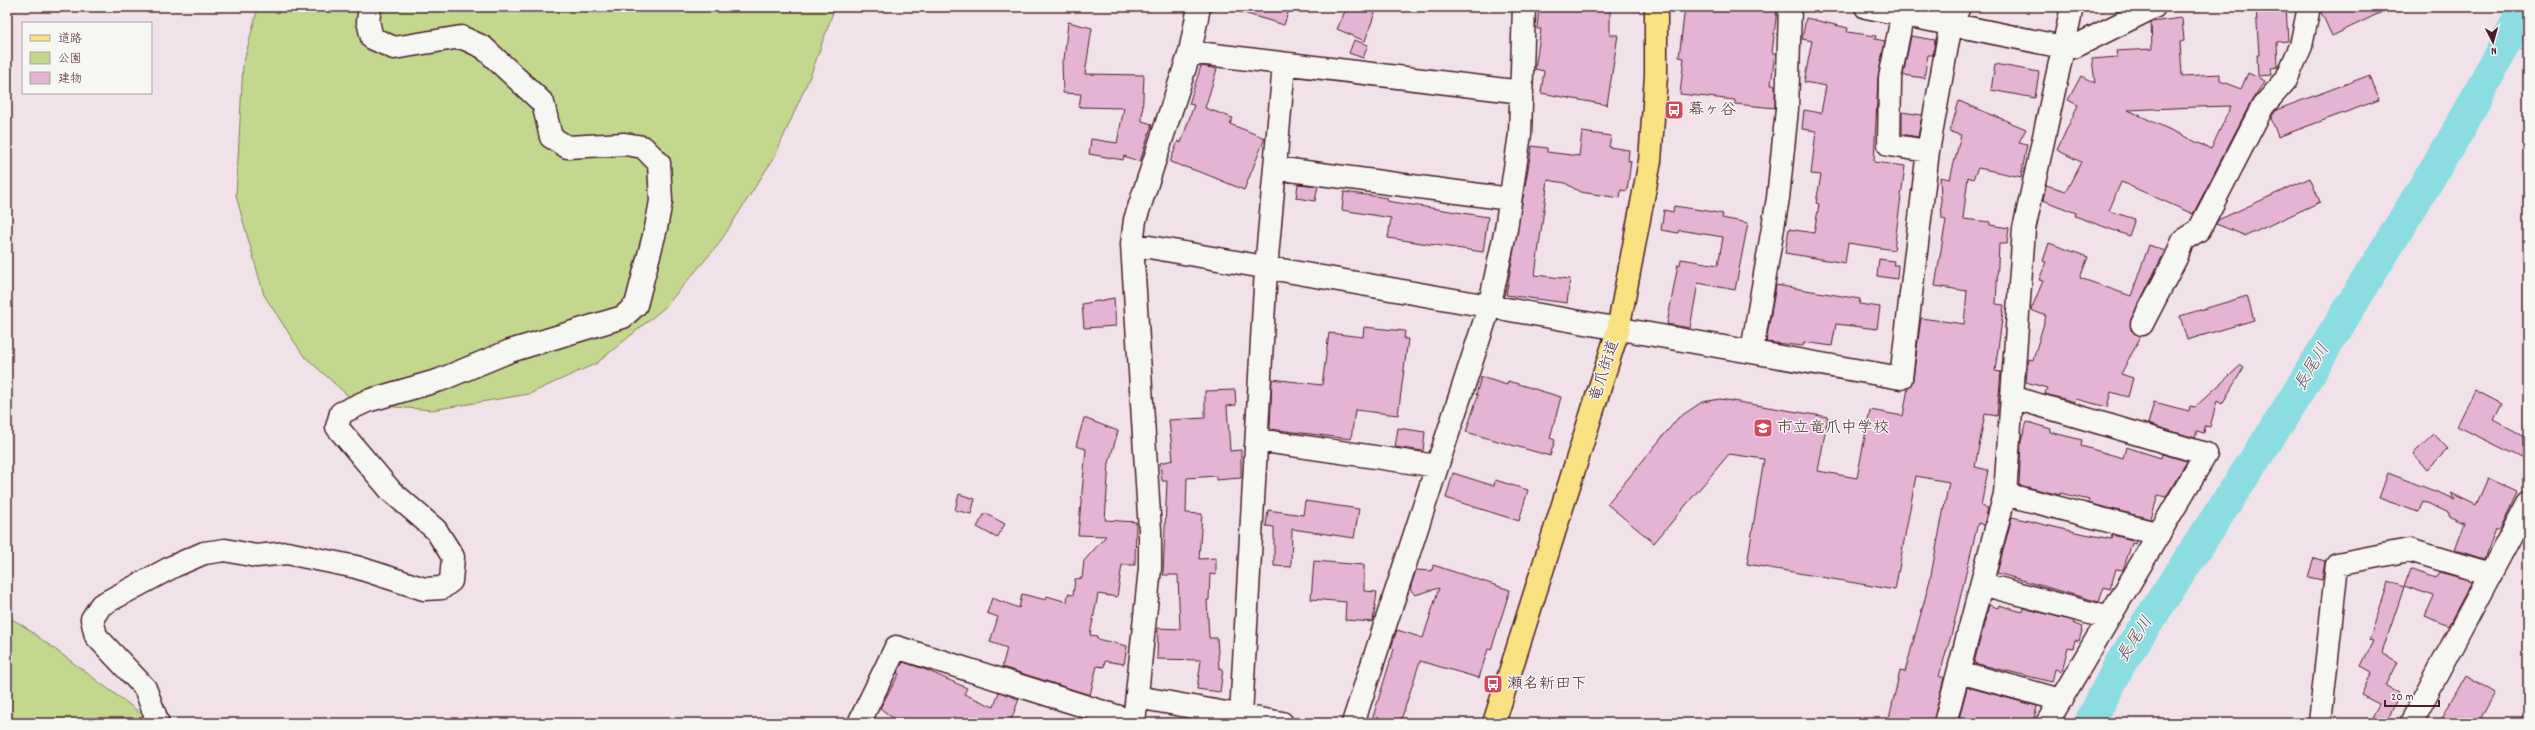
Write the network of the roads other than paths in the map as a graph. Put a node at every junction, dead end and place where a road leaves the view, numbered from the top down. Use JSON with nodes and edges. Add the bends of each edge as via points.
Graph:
{"nodes":[{"id":1,"x":370,"y":7,"type":"edge"},
{"id":2,"x":1199,"y":7,"type":"edge"},
{"id":3,"x":1524,"y":7,"type":"edge"},
{"id":4,"x":1656,"y":7,"type":"edge"},
{"id":5,"x":1790,"y":7,"type":"edge"},
{"id":6,"x":1866,"y":7,"type":"edge"},
{"id":7,"x":2072,"y":7,"type":"edge"},
{"id":8,"x":2154,"y":7,"type":"edge"},
{"id":9,"x":2309,"y":7,"type":"edge"},
{"id":10,"x":1903,"y":11,"type":"edge"},
{"id":11,"x":1955,"y":15,"type":"edge"},
{"id":12,"x":2063,"y":47,"type":"junction"},
{"id":13,"x":1190,"y":52,"type":"junction"},
{"id":14,"x":1284,"y":65,"type":"junction"},
{"id":15,"x":1522,"y":92,"type":"junction"},
{"id":16,"x":1928,"y":151,"type":"junction"},
{"id":17,"x":1275,"y":168,"type":"junction"},
{"id":18,"x":1510,"y":199,"type":"junction"},
{"id":19,"x":1132,"y":244,"type":"junction"},
{"id":20,"x":1266,"y":269,"type":"junction"},
{"id":21,"x":1488,"y":308,"type":"junction"},
{"id":22,"x":2142,"y":324,"type":"dead end"},
{"id":23,"x":1618,"y":330,"type":"junction"},
{"id":24,"x":1752,"y":351,"type":"junction"},
{"id":25,"x":2012,"y":397,"type":"junction"},
{"id":26,"x":1257,"y":440,"type":"junction"},
{"id":27,"x":1437,"y":466,"type":"junction"},
{"id":28,"x":2005,"y":494,"type":"junction"},
{"id":29,"x":2528,"y":503,"type":"edge"},
{"id":30,"x":2158,"y":534,"type":"junction"},
{"id":31,"x":2491,"y":574,"type":"junction"},
{"id":32,"x":1982,"y":584,"type":"junction"},
{"id":33,"x":2109,"y":618,"type":"junction"},
{"id":34,"x":1958,"y":672,"type":"junction"},
{"id":35,"x":1137,"y":697,"type":"junction"},
{"id":36,"x":2061,"y":700,"type":"junction"},
{"id":37,"x":1241,"y":715,"type":"junction"},
{"id":38,"x":1134,"y":722,"type":"edge"},
{"id":39,"x":158,"y":723,"type":"edge"},
{"id":40,"x":859,"y":723,"type":"edge"},
{"id":41,"x":1282,"y":723,"type":"edge"},
{"id":42,"x":1353,"y":723,"type":"edge"},
{"id":43,"x":1494,"y":723,"type":"edge"},
{"id":44,"x":1945,"y":723,"type":"edge"},
{"id":45,"x":2047,"y":723,"type":"edge"},
{"id":46,"x":2320,"y":723,"type":"edge"},
{"id":47,"x":2411,"y":723,"type":"edge"}],
"edges":[{"from":1,"to":39,"type":"street","via":[[368,21],[372,38],[394,48],[461,37],[483,47],[543,102],[551,137],[567,147],[625,144],[643,147],[660,163],[660,202],[636,305],[623,317],[510,351],[440,380],[367,401],[341,413],[337,427],[391,491],[436,530],[453,557],[451,580],[442,588],[424,588],[356,567],[287,553],[256,556],[225,550],[204,553],[174,566],[101,605],[92,619],[96,636],[145,688]]},
{"from":2,"to":13,"type":"street"},
{"from":3,"to":15,"type":"street"},
{"from":4,"to":23,"type":"main road","name":"竜爪街道","via":[[1656,76],[1650,161]]},
{"from":5,"to":24,"type":"street","via":[[1787,109],[1778,198]]},
{"from":6,"to":10,"type":"street"},
{"from":7,"to":12,"type":"street"},
{"from":8,"to":12,"type":"street","via":[[2074,47]]},
{"from":9,"to":22,"type":"street","via":[[2301,46],[2286,80],[2263,106],[2199,230],[2183,240]]},
{"from":10,"to":11,"type":"street"},
{"from":10,"to":16,"type":"street","via":[[1890,78],[1889,145]]},
{"from":11,"to":12,"type":"street"},
{"from":11,"to":16,"type":"street"},
{"from":12,"to":25,"type":"street","via":[[2024,229]]},
{"from":13,"to":14,"type":"street"},
{"from":13,"to":19,"type":"street","via":[[1136,220]]},
{"from":14,"to":15,"type":"street"},
{"from":14,"to":17,"type":"street"},
{"from":15,"to":18,"type":"street","via":[[1520,134]]},
{"from":16,"to":24,"type":"street","via":[[1901,378]]},
{"from":17,"to":18,"type":"street"},
{"from":17,"to":20,"type":"street"},
{"from":18,"to":21,"type":"street"},
{"from":19,"to":20,"type":"street"},
{"from":19,"to":35,"type":"street","via":[[1150,538],[1150,568]]},
{"from":20,"to":21,"type":"street"},
{"from":20,"to":26,"type":"street"},
{"from":21,"to":23,"type":"street"},
{"from":21,"to":27,"type":"street"},
{"from":23,"to":24,"type":"street"},
{"from":23,"to":43,"type":"main road","name":"竜爪街道"},
{"from":25,"to":28,"type":"street"},
{"from":25,"to":30,"type":"street","via":[[2206,454]]},
{"from":26,"to":27,"type":"street"},
{"from":26,"to":37,"type":"street"},
{"from":27,"to":42,"type":"street"},
{"from":28,"to":30,"type":"street"},
{"from":28,"to":32,"type":"street"},
{"from":29,"to":31,"type":"street"},
{"from":30,"to":33,"type":"street"},
{"from":31,"to":46,"type":"street","via":[[2409,550],[2337,564]]},
{"from":31,"to":47,"type":"street"},
{"from":32,"to":33,"type":"street"},
{"from":32,"to":34,"type":"street"},
{"from":33,"to":36,"type":"street"},
{"from":34,"to":36,"type":"street"},
{"from":34,"to":44,"type":"street"},
{"from":35,"to":37,"type":"street"},
{"from":35,"to":38,"type":"street"},
{"from":36,"to":45,"type":"street"},
{"from":37,"to":41,"type":"street"},
{"from":38,"to":40,"type":"street","via":[[896,647]]}]}
